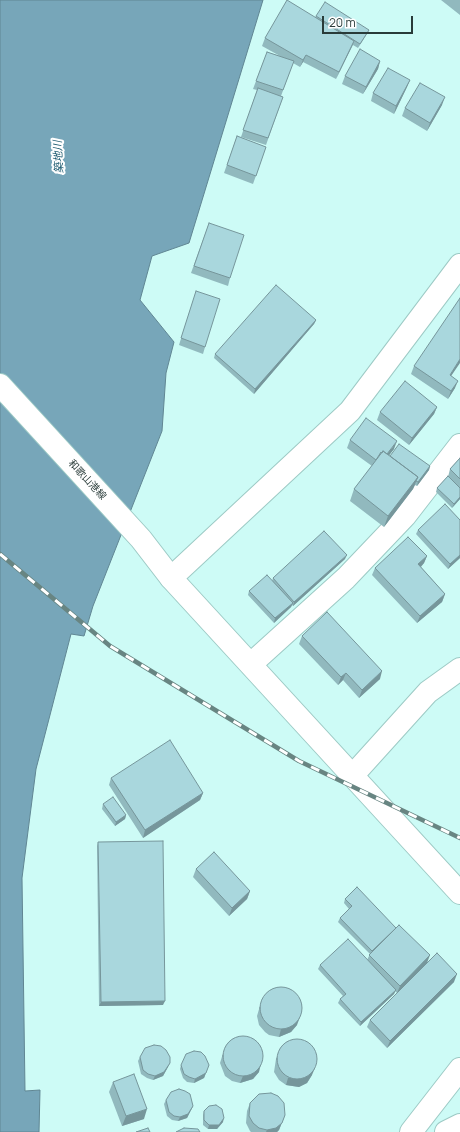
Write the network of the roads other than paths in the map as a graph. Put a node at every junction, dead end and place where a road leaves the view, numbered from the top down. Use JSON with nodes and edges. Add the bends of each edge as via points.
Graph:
{"nodes":[{"id":1,"x":460,"y":265,"type":"edge"},
{"id":2,"x":0,"y":385,"type":"edge"},
{"id":3,"x":460,"y":445,"type":"edge"},
{"id":4,"x":171,"y":578,"type":"junction"},
{"id":5,"x":251,"y":664,"type":"junction"},
{"id":6,"x":460,"y":669,"type":"edge"},
{"id":7,"x":353,"y":775,"type":"junction"},
{"id":8,"x":460,"y":893,"type":"edge"},
{"id":9,"x":460,"y":1069,"type":"edge"},
{"id":10,"x":460,"y":1125,"type":"edge"},
{"id":11,"x":412,"y":1132,"type":"edge"},
{"id":12,"x":446,"y":1132,"type":"edge"}],
"edges":[{"from":1,"to":4,"type":"street","via":[[350,411]]},
{"from":2,"to":4,"type":"street","name":"和歌山港線","via":[[141,539]]},
{"from":3,"to":5,"type":"street","via":[[405,516],[346,578]]},
{"from":4,"to":5,"type":"street","name":"和歌山港線"},
{"from":5,"to":7,"type":"street","name":"和歌山港線"},
{"from":6,"to":7,"type":"street","via":[[428,692]]},
{"from":7,"to":8,"type":"street","name":"和歌山港線"},
{"from":9,"to":11,"type":"street"},
{"from":10,"to":12,"type":"street"}]}
